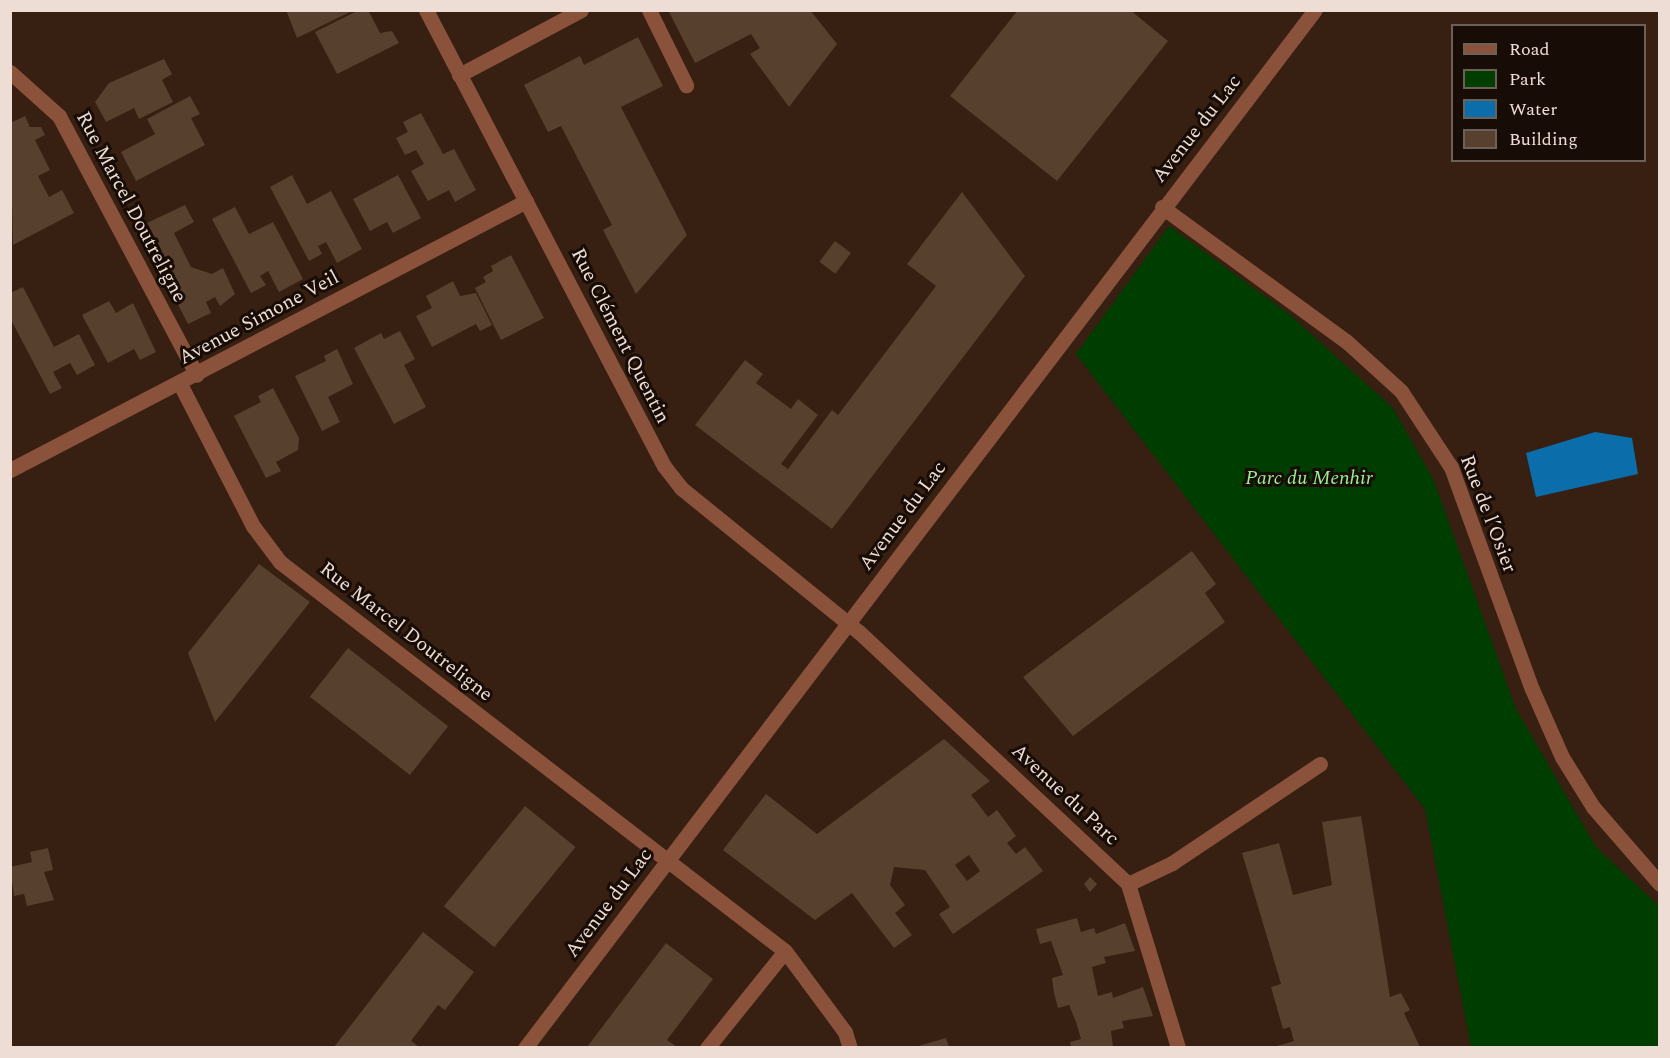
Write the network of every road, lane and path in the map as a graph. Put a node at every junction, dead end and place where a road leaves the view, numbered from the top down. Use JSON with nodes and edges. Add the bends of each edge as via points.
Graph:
{"nodes":[{"id":1,"x":426,"y":10,"type":"edge"},
{"id":2,"x":581,"y":10,"type":"edge"},
{"id":3,"x":649,"y":10,"type":"edge"},
{"id":4,"x":1315,"y":10,"type":"edge"},
{"id":5,"x":10,"y":72,"type":"edge"},
{"id":6,"x":459,"y":75,"type":"junction"},
{"id":7,"x":686,"y":86,"type":"dead end"},
{"id":8,"x":526,"y":201,"type":"junction"},
{"id":9,"x":1162,"y":207,"type":"junction"},
{"id":10,"x":197,"y":375,"type":"junction"},
{"id":11,"x":180,"y":384,"type":"junction"},
{"id":12,"x":10,"y":470,"type":"edge"},
{"id":13,"x":848,"y":622,"type":"junction"},
{"id":14,"x":1320,"y":764,"type":"dead end"},
{"id":15,"x":668,"y":859,"type":"junction"},
{"id":16,"x":1128,"y":884,"type":"junction"},
{"id":17,"x":1659,"y":884,"type":"edge"},
{"id":18,"x":785,"y":951,"type":"junction"},
{"id":19,"x":525,"y":1047,"type":"edge"},
{"id":20,"x":707,"y":1047,"type":"edge"},
{"id":21,"x":850,"y":1047,"type":"edge"},
{"id":22,"x":1178,"y":1047,"type":"edge"}],
"edges":[{"from":1,"to":6,"type":"street","name":"Rue Clément Quentin"},
{"from":2,"to":6,"type":"street"},
{"from":3,"to":7,"type":"street"},
{"from":4,"to":9,"type":"street","name":"Avenue du Lac"},
{"from":5,"to":10,"type":"street","name":"Rue Marcel Doutreligne","via":[[58,116]]},
{"from":6,"to":8,"type":"street","name":"Rue Clément Quentin"},
{"from":8,"to":10,"type":"street","name":"Avenue Simone Veil"},
{"from":8,"to":13,"type":"street","name":"Rue Clément Quentin","via":[[664,466],[681,489]]},
{"from":9,"to":13,"type":"street","name":"Avenue du Lac"},
{"from":9,"to":17,"type":"street","name":"Rue de l’Osier","via":[[1346,341],[1401,391],[1451,467],[1532,689],[1562,757],[1593,807]]},
{"from":10,"to":11,"type":"street","name":"Avenue Simone Veil"},
{"from":11,"to":12,"type":"street","name":"Avenue Simone Veil"},
{"from":11,"to":15,"type":"street","name":"Rue Marcel Doutreligne","via":[[253,526],[280,562]]},
{"from":13,"to":15,"type":"street","name":"Avenue du Lac"},
{"from":13,"to":16,"type":"street","name":"Avenue du Parc"},
{"from":14,"to":16,"type":"street","via":[[1172,863]]},
{"from":15,"to":18,"type":"street","name":"Rue Marcel Doutreligne"},
{"from":15,"to":19,"type":"street","name":"Avenue du Lac"},
{"from":16,"to":22,"type":"street","name":"Avenue du Parc"},
{"from":18,"to":20,"type":"street"},
{"from":18,"to":21,"type":"street","name":"Rue Marcel Doutreligne","via":[[846,1032]]}]}
